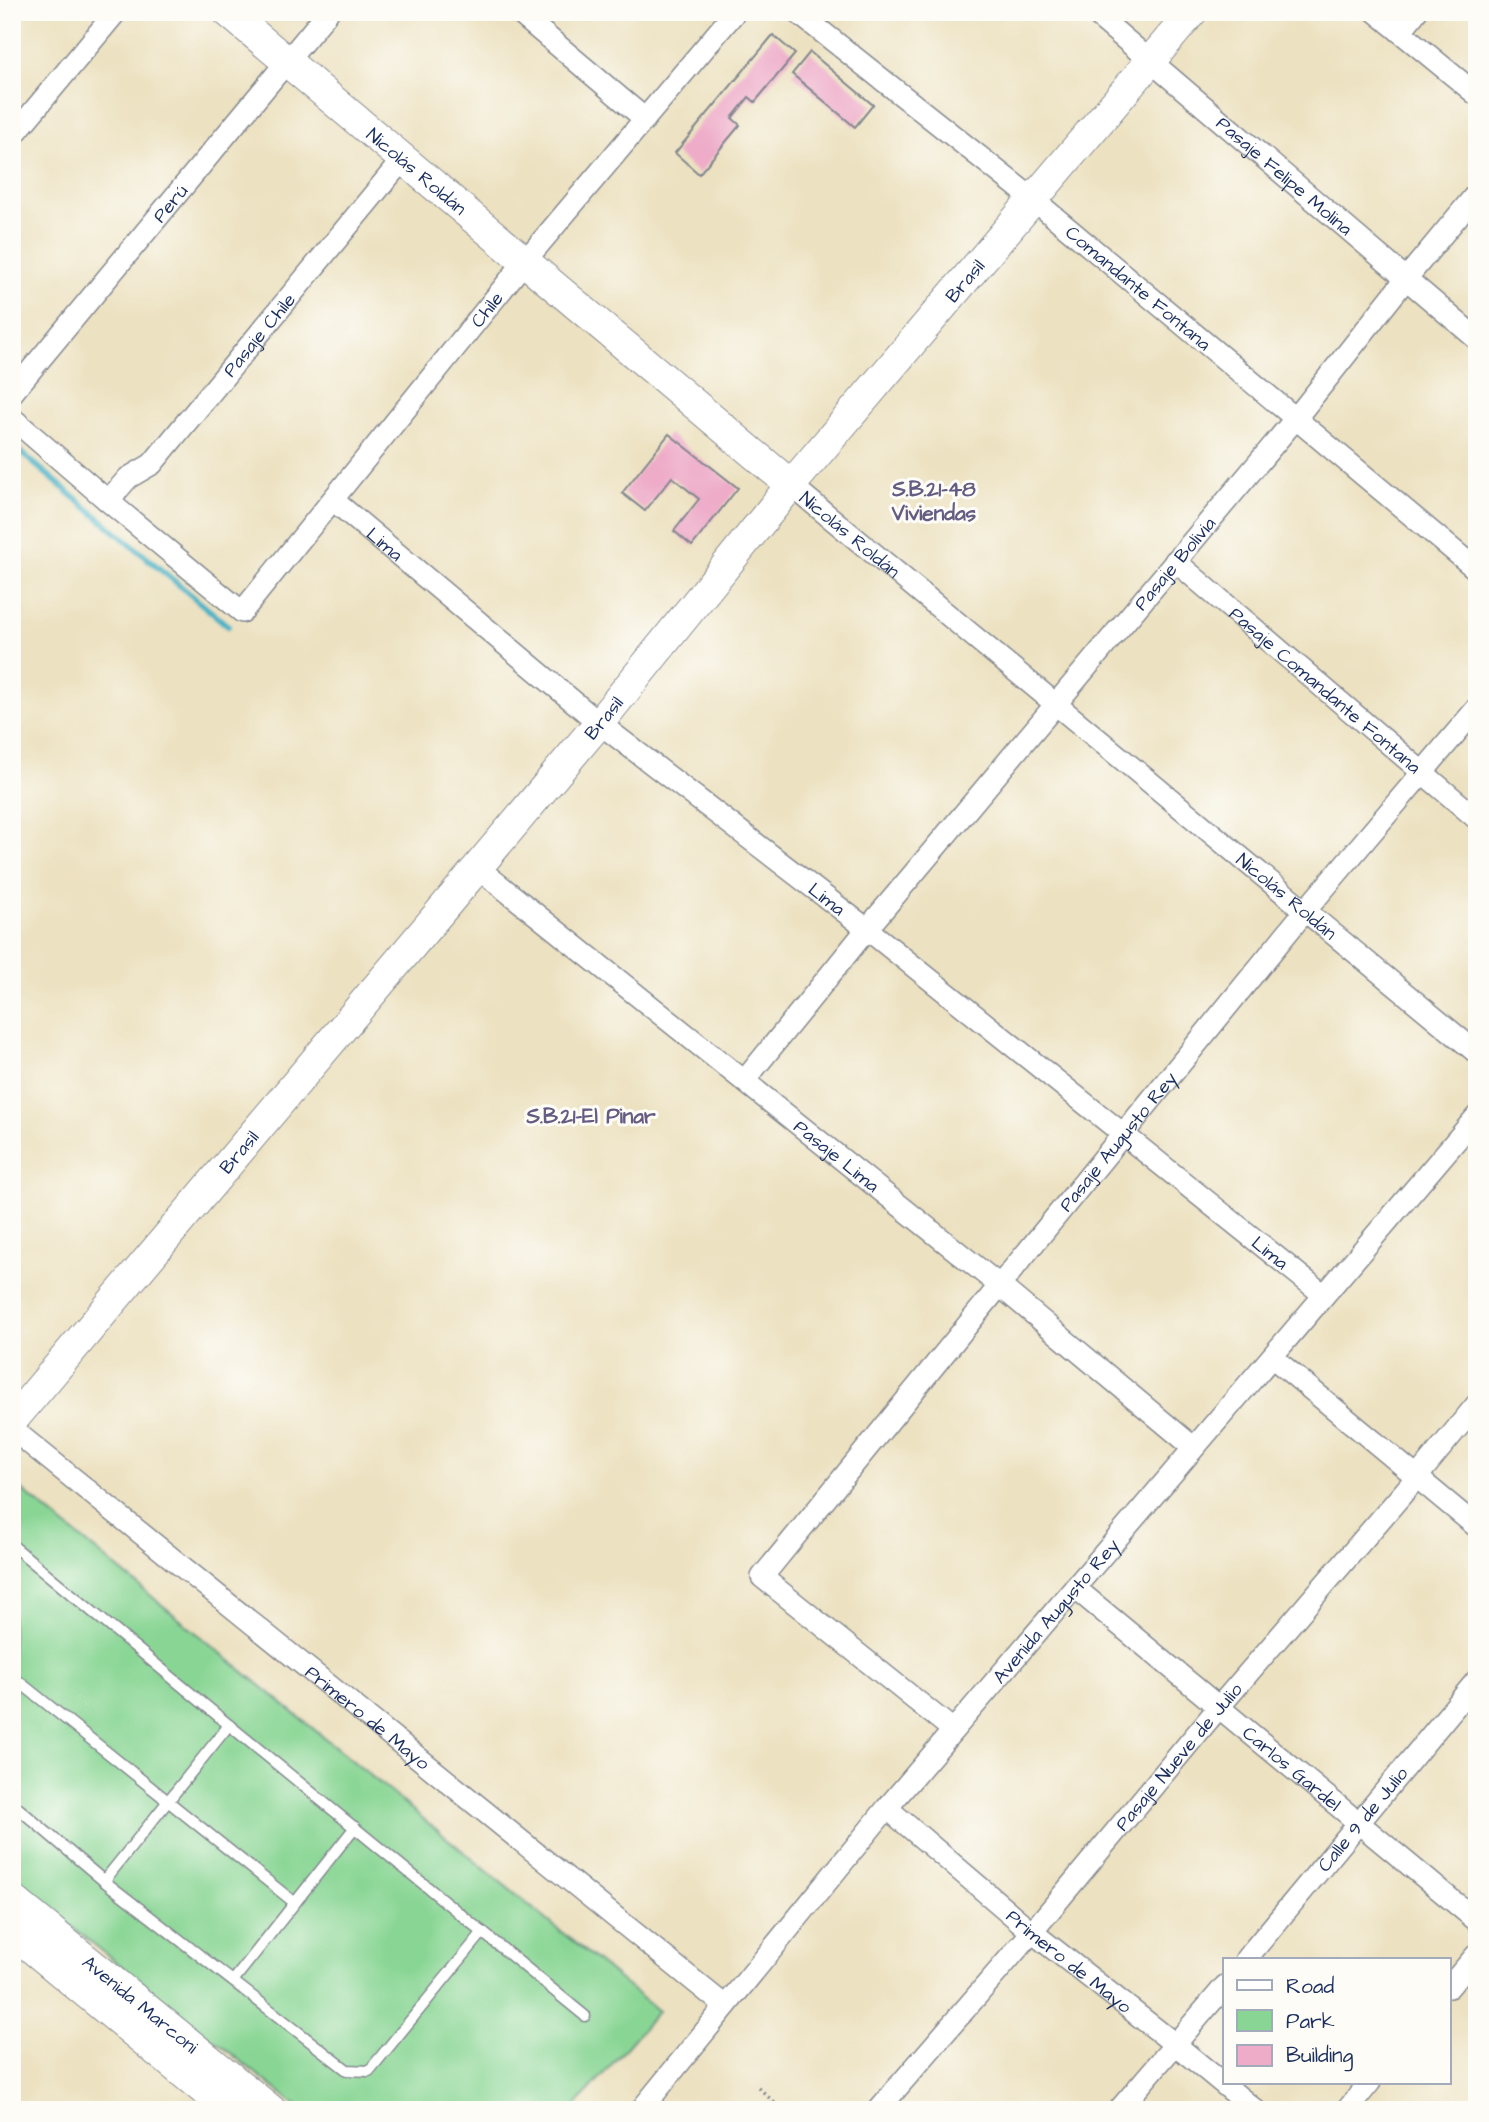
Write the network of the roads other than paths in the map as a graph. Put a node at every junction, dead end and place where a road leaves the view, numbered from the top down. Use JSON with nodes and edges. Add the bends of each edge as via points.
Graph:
{"nodes":[{"id":1,"x":116,"y":12,"type":"edge"},
{"id":2,"x":228,"y":12,"type":"edge"},
{"id":3,"x":328,"y":12,"type":"edge"},
{"id":4,"x":518,"y":12,"type":"edge"},
{"id":5,"x":734,"y":12,"type":"edge"},
{"id":6,"x":797,"y":12,"type":"edge"},
{"id":7,"x":1093,"y":12,"type":"edge"},
{"id":8,"x":1192,"y":12,"type":"edge"},
{"id":9,"x":1376,"y":12,"type":"edge"},
{"id":10,"x":1416,"y":12,"type":"edge"},
{"id":11,"x":1400,"y":32,"type":"junction"},
{"id":12,"x":1150,"y":61,"type":"junction"},
{"id":13,"x":287,"y":62,"type":"junction"},
{"id":14,"x":1477,"y":95,"type":"edge"},
{"id":15,"x":645,"y":118,"type":"junction"},
{"id":16,"x":12,"y":137,"type":"edge"},
{"id":17,"x":403,"y":159,"type":"junction"},
{"id":18,"x":1477,"y":193,"type":"edge"},
{"id":19,"x":1034,"y":200,"type":"junction"},
{"id":20,"x":525,"y":261,"type":"junction"},
{"id":21,"x":1405,"y":280,"type":"junction"},
{"id":22,"x":1477,"y":339,"type":"edge"},
{"id":23,"x":12,"y":393,"type":"edge"},
{"id":24,"x":12,"y":418,"type":"edge"},
{"id":25,"x":1296,"y":418,"type":"junction"},
{"id":26,"x":791,"y":485,"type":"junction"},
{"id":27,"x":333,"y":500,"type":"junction"},
{"id":28,"x":108,"y":501,"type":"junction"},
{"id":29,"x":1175,"y":561,"type":"junction"},
{"id":30,"x":1477,"y":570,"type":"edge"},
{"id":31,"x":1055,"y":704,"type":"junction"},
{"id":32,"x":1477,"y":708,"type":"edge"},
{"id":33,"x":599,"y":723,"type":"junction"},
{"id":34,"x":1422,"y":772,"type":"junction"},
{"id":35,"x":1477,"y":819,"type":"edge"},
{"id":36,"x":478,"y":868,"type":"junction"},
{"id":37,"x":1305,"y":911,"type":"junction"},
{"id":38,"x":867,"y":929,"type":"junction"},
{"id":39,"x":1477,"y":1053,"type":"edge"},
{"id":40,"x":745,"y":1080,"type":"junction"},
{"id":41,"x":1473,"y":1128,"type":"edge"},
{"id":42,"x":1122,"y":1135,"type":"junction"},
{"id":43,"x":999,"y":1285,"type":"junction"},
{"id":44,"x":1324,"y":1295,"type":"junction"},
{"id":45,"x":1272,"y":1357,"type":"junction"},
{"id":46,"x":1477,"y":1404,"type":"edge"},
{"id":47,"x":12,"y":1421,"type":"edge"},
{"id":48,"x":12,"y":1429,"type":"edge"},
{"id":49,"x":1193,"y":1447,"type":"junction"},
{"id":50,"x":1417,"y":1477,"type":"junction"},
{"id":51,"x":1477,"y":1527,"type":"edge"},
{"id":52,"x":12,"y":1545,"type":"edge"},
{"id":53,"x":1075,"y":1588,"type":"junction"},
{"id":54,"x":12,"y":1676,"type":"edge"},
{"id":55,"x":1477,"y":1680,"type":"edge"},
{"id":56,"x":1219,"y":1707,"type":"junction"},
{"id":57,"x":229,"y":1725,"type":"junction"},
{"id":58,"x":953,"y":1730,"type":"junction"},
{"id":59,"x":167,"y":1801,"type":"junction"},
{"id":60,"x":12,"y":1803,"type":"edge"},
{"id":61,"x":887,"y":1808,"type":"junction"},
{"id":62,"x":1359,"y":1822,"type":"junction"},
{"id":63,"x":355,"y":1827,"type":"junction"},
{"id":64,"x":104,"y":1881,"type":"junction"},
{"id":65,"x":12,"y":1899,"type":"edge"},
{"id":66,"x":295,"y":1903,"type":"junction"},
{"id":67,"x":1477,"y":1921,"type":"edge"},
{"id":68,"x":483,"y":1932,"type":"junction"},
{"id":69,"x":1032,"y":1932,"type":"junction"},
{"id":70,"x":12,"y":1933,"type":"edge"},
{"id":71,"x":1477,"y":1954,"type":"edge"},
{"id":72,"x":1248,"y":1958,"type":"edge"},
{"id":73,"x":233,"y":1981,"type":"junction"},
{"id":74,"x":1450,"y":1986,"type":"edge"},
{"id":75,"x":1223,"y":1988,"type":"edge"},
{"id":76,"x":725,"y":2006,"type":"junction"},
{"id":77,"x":585,"y":2016,"type":"dead end"},
{"id":78,"x":1176,"y":2045,"type":"junction"},
{"id":79,"x":1223,"y":2084,"type":"edge"},
{"id":80,"x":1223,"y":2084,"type":"edge"},
{"id":81,"x":1368,"y":2084,"type":"edge"},
{"id":82,"x":228,"y":2110,"type":"edge"},
{"id":83,"x":271,"y":2110,"type":"edge"},
{"id":84,"x":641,"y":2110,"type":"edge"},
{"id":85,"x":878,"y":2110,"type":"edge"},
{"id":86,"x":1119,"y":2110,"type":"edge"},
{"id":87,"x":1255,"y":2110,"type":"edge"},
{"id":88,"x":1347,"y":2110,"type":"edge"}],
"edges":[{"from":1,"to":16,"type":"street"},
{"from":2,"to":13,"type":"street","name":"Nicolás Roldán"},
{"from":3,"to":13,"type":"street","name":"Perú"},
{"from":4,"to":15,"type":"street"},
{"from":5,"to":15,"type":"street","name":"Chile"},
{"from":6,"to":19,"type":"street","name":"Comandante Fontana"},
{"from":7,"to":12,"type":"street","name":"Pasaje Felipe Molina"},
{"from":8,"to":12,"type":"street","name":"Brasil"},
{"from":9,"to":11,"type":"street"},
{"from":10,"to":11,"type":"street"},
{"from":11,"to":14,"type":"street"},
{"from":12,"to":19,"type":"street","name":"Brasil"},
{"from":12,"to":21,"type":"street","name":"Pasaje Felipe Molina"},
{"from":13,"to":17,"type":"street","name":"Nicolás Roldán"},
{"from":13,"to":23,"type":"street","name":"Perú"},
{"from":15,"to":20,"type":"street","name":"Chile"},
{"from":17,"to":20,"type":"street","name":"Nicolás Roldán"},
{"from":17,"to":28,"type":"street","name":"Pasaje Chile","via":[[152,464],[128,478]]},
{"from":18,"to":21,"type":"street","name":"Pasaje Bolivia"},
{"from":19,"to":25,"type":"street","name":"Comandante Fontana"},
{"from":19,"to":26,"type":"street","name":"Brasil"},
{"from":20,"to":26,"type":"street","name":"Nicolás Roldán"},
{"from":20,"to":27,"type":"street","name":"Chile"},
{"from":21,"to":22,"type":"street","name":"Pasaje Felipe Molina"},
{"from":21,"to":25,"type":"street","name":"Pasaje Bolivia"},
{"from":24,"to":28,"type":"street"},
{"from":25,"to":29,"type":"street","name":"Pasaje Bolivia"},
{"from":25,"to":30,"type":"street","name":"Comandante Fontana"},
{"from":26,"to":31,"type":"street","name":"Nicolás Roldán"},
{"from":26,"to":33,"type":"street","name":"Brasil"},
{"from":27,"to":28,"type":"street","name":"Chile","via":[[243,612]]},
{"from":27,"to":33,"type":"street","name":"Lima"},
{"from":29,"to":31,"type":"street","name":"Pasaje Bolivia"},
{"from":29,"to":34,"type":"street","name":"Pasaje Comandante Fontana"},
{"from":31,"to":37,"type":"street","name":"Nicolás Roldán"},
{"from":31,"to":38,"type":"street","name":"Pasaje Bolivia"},
{"from":32,"to":34,"type":"street","name":"Pasaje Augusto Rey"},
{"from":33,"to":36,"type":"street","name":"Brasil"},
{"from":33,"to":38,"type":"street","name":"Lima"},
{"from":34,"to":35,"type":"street","name":"Pasaje Comandante Fontana"},
{"from":34,"to":37,"type":"street","name":"Pasaje Augusto Rey"},
{"from":36,"to":40,"type":"street","name":"Pasaje Lima"},
{"from":36,"to":47,"type":"street","name":"Brasil"},
{"from":37,"to":39,"type":"street","name":"Nicolás Roldán"},
{"from":37,"to":42,"type":"street","name":"Pasaje Augusto Rey"},
{"from":38,"to":40,"type":"street","name":"Pasaje Bolivia"},
{"from":38,"to":42,"type":"street","name":"Lima"},
{"from":40,"to":43,"type":"street","name":"Pasaje Lima"},
{"from":41,"to":44,"type":"street","name":"Avenida Augusto Rey"},
{"from":42,"to":43,"type":"street","name":"Pasaje Augusto Rey"},
{"from":42,"to":44,"type":"street","name":"Lima"},
{"from":43,"to":49,"type":"street","name":"Pasaje Lima"},
{"from":43,"to":58,"type":"street","name":"Pasaje Augusto Rey","via":[[762,1577]]},
{"from":44,"to":45,"type":"street","name":"Avenida Augusto Rey"},
{"from":45,"to":49,"type":"street","name":"Avenida Augusto Rey"},
{"from":45,"to":50,"type":"street"},
{"from":46,"to":50,"type":"street","name":"Pasaje Nueve de Julio"},
{"from":48,"to":76,"type":"street","name":"Primero de Mayo"},
{"from":49,"to":53,"type":"street","name":"Avenida Augusto Rey"},
{"from":50,"to":51,"type":"street"},
{"from":50,"to":56,"type":"street","name":"Pasaje Nueve de Julio"},
{"from":52,"to":57,"type":"lane"},
{"from":53,"to":56,"type":"street","name":"Carlos Gardel"},
{"from":53,"to":58,"type":"street","name":"Avenida Augusto Rey"},
{"from":54,"to":59,"type":"lane"},
{"from":55,"to":62,"type":"street","name":"Calle 9 de Julio"},
{"from":56,"to":62,"type":"street","name":"Carlos Gardel"},
{"from":56,"to":69,"type":"street","name":"Pasaje Nueve de Julio"},
{"from":57,"to":59,"type":"lane"},
{"from":57,"to":63,"type":"lane"},
{"from":58,"to":61,"type":"street","name":"Avenida Augusto Rey"},
{"from":59,"to":64,"type":"lane"},
{"from":59,"to":66,"type":"lane"},
{"from":60,"to":64,"type":"lane"},
{"from":61,"to":69,"type":"street","name":"Primero de Mayo"},
{"from":61,"to":76,"type":"street","name":"Avenida Augusto Rey"},
{"from":62,"to":67,"type":"street","name":"Carlos Gardel"},
{"from":62,"to":72,"type":"street","name":"Calle 9 de Julio"},
{"from":63,"to":66,"type":"lane"},
{"from":63,"to":68,"type":"lane"},
{"from":64,"to":73,"type":"lane"},
{"from":65,"to":83,"type":"street","name":"Avenida Marconi"},
{"from":66,"to":73,"type":"lane"},
{"from":68,"to":73,"type":"lane","via":[[369,2071],[347,2070]]},
{"from":68,"to":77,"type":"lane"},
{"from":69,"to":78,"type":"street","name":"Primero de Mayo"},
{"from":69,"to":85,"type":"street","name":"Pasaje Nueve de Julio"},
{"from":70,"to":82,"type":"street","name":"Avenida Marconi"},
{"from":71,"to":74,"type":"street"},
{"from":75,"to":78,"type":"street"},
{"from":76,"to":84,"type":"street","name":"Avenida Augusto Rey"},
{"from":78,"to":80,"type":"street","name":"Primero de Mayo"},
{"from":78,"to":86,"type":"street"},
{"from":79,"to":87,"type":"street","name":"Primero de Mayo"},
{"from":81,"to":88,"type":"street"}]}
